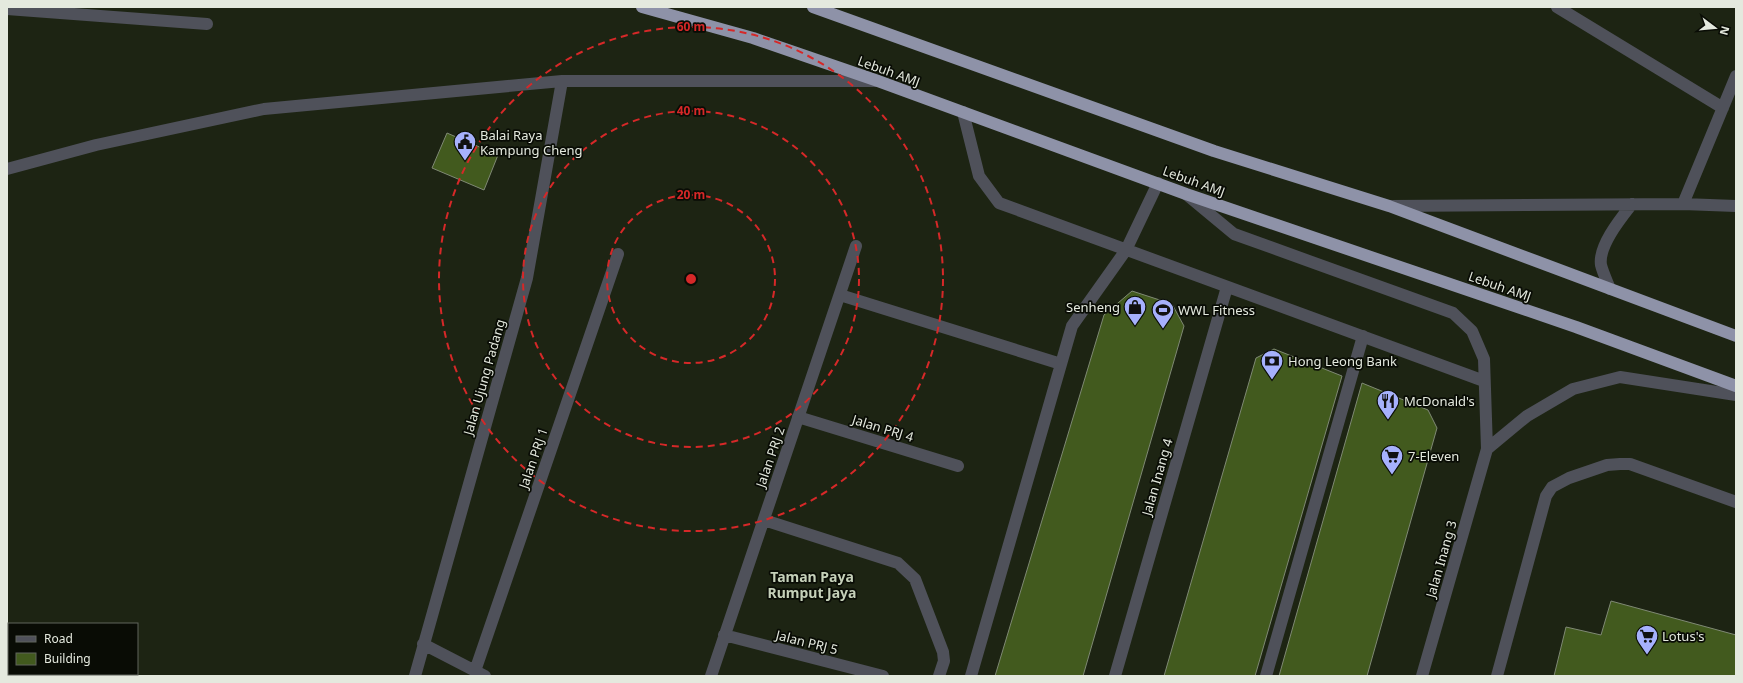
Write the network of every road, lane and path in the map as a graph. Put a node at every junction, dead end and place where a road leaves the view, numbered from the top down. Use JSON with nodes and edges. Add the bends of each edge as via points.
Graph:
{"nodes":[{"id":1,"x":642,"y":7,"type":"edge"},
{"id":2,"x":813,"y":7,"type":"edge"},
{"id":3,"x":1557,"y":7,"type":"edge"},
{"id":4,"x":7,"y":9,"type":"edge"},
{"id":5,"x":831,"y":10,"type":"edge"},
{"id":6,"x":207,"y":24,"type":"dead end"},
{"id":7,"x":1736,"y":76,"type":"edge"},
{"id":8,"x":562,"y":81,"type":"junction"},
{"id":9,"x":878,"y":81,"type":"junction"},
{"id":10,"x":1723,"y":108,"type":"junction"},
{"id":11,"x":963,"y":112,"type":"junction"},
{"id":12,"x":7,"y":169,"type":"edge"},
{"id":13,"x":1158,"y":183,"type":"junction"},
{"id":14,"x":1186,"y":194,"type":"junction"},
{"id":15,"x":1632,"y":204,"type":"junction"},
{"id":16,"x":1683,"y":204,"type":"junction"},
{"id":17,"x":1389,"y":206,"type":"junction"},
{"id":18,"x":1736,"y":206,"type":"edge"},
{"id":19,"x":856,"y":246,"type":"dead end"},
{"id":20,"x":1126,"y":250,"type":"junction"},
{"id":21,"x":618,"y":254,"type":"dead end"},
{"id":22,"x":1227,"y":286,"type":"junction"},
{"id":23,"x":1610,"y":289,"type":"junction"},
{"id":24,"x":840,"y":295,"type":"junction"},
{"id":25,"x":1363,"y":336,"type":"junction"},
{"id":26,"x":1736,"y":336,"type":"edge"},
{"id":27,"x":1061,"y":364,"type":"junction"},
{"id":28,"x":1484,"y":381,"type":"junction"},
{"id":29,"x":1736,"y":386,"type":"edge"},
{"id":30,"x":1736,"y":395,"type":"edge"},
{"id":31,"x":798,"y":417,"type":"junction"},
{"id":32,"x":1487,"y":449,"type":"junction"},
{"id":33,"x":958,"y":466,"type":"dead end"},
{"id":34,"x":1736,"y":502,"type":"edge"},
{"id":35,"x":764,"y":520,"type":"junction"},
{"id":36,"x":724,"y":635,"type":"junction"},
{"id":37,"x":422,"y":644,"type":"junction"},
{"id":38,"x":480,"y":674,"type":"edge"},
{"id":39,"x":415,"y":676,"type":"edge"},
{"id":40,"x":710,"y":676,"type":"edge"},
{"id":41,"x":883,"y":676,"type":"edge"},
{"id":42,"x":939,"y":676,"type":"edge"},
{"id":43,"x":971,"y":676,"type":"edge"},
{"id":44,"x":1115,"y":676,"type":"edge"},
{"id":45,"x":1266,"y":676,"type":"edge"},
{"id":46,"x":1422,"y":676,"type":"edge"},
{"id":47,"x":1497,"y":676,"type":"edge"}],
"edges":[{"from":1,"to":9,"type":"highway","name":"Lebuh AMJ","via":[[753,38]]},
{"from":2,"to":5,"type":"highway"},
{"from":3,"to":10,"type":"street"},
{"from":4,"to":6,"type":"street"},
{"from":5,"to":17,"type":"highway","via":[[1214,152]]},
{"from":7,"to":10,"type":"street"},
{"from":8,"to":9,"type":"street"},
{"from":8,"to":12,"type":"street","via":[[264,109],[96,145]]},
{"from":8,"to":37,"type":"street","name":"Jalan Ujung Padang","via":[[527,278]]},
{"from":9,"to":11,"type":"highway","name":"Lebuh AMJ"},
{"from":10,"to":16,"type":"street"},
{"from":11,"to":13,"type":"highway","name":"Lebuh AMJ"},
{"from":11,"to":20,"type":"street","via":[[979,176],[999,203]]},
{"from":13,"to":14,"type":"highway","name":"Lebuh AMJ"},
{"from":13,"to":20,"type":"street"},
{"from":14,"to":28,"type":"street","name":"Jalan Inang 3","via":[[1234,234],[1453,313],[1472,331],[1484,359]]},
{"from":14,"to":29,"type":"highway","name":"Lebuh AMJ","via":[[1576,327]]},
{"from":15,"to":16,"type":"street"},
{"from":15,"to":17,"type":"street"},
{"from":15,"to":23,"type":"street","via":[[1614,226],[1605,246],[1601,263]]},
{"from":16,"to":18,"type":"street"},
{"from":17,"to":23,"type":"highway"},
{"from":19,"to":24,"type":"street","name":"Jalan PRJ 2"},
{"from":20,"to":22,"type":"street"},
{"from":20,"to":27,"type":"street","via":[[1072,326]]},
{"from":21,"to":38,"type":"street","name":"Jalan PRJ 1"},
{"from":22,"to":25,"type":"street"},
{"from":22,"to":44,"type":"street","name":"Jalan Inang 4"},
{"from":23,"to":26,"type":"highway"},
{"from":24,"to":27,"type":"street"},
{"from":24,"to":31,"type":"street","name":"Jalan PRJ 2"},
{"from":25,"to":28,"type":"street"},
{"from":25,"to":45,"type":"street"},
{"from":27,"to":43,"type":"street"},
{"from":28,"to":32,"type":"street","name":"Jalan Inang 3"},
{"from":30,"to":32,"type":"street","via":[[1620,377],[1573,389],[1527,416]]},
{"from":31,"to":33,"type":"street","name":"Jalan PRJ 4"},
{"from":31,"to":35,"type":"street","name":"Jalan PRJ 2"},
{"from":32,"to":46,"type":"street","name":"Jalan Inang 3"},
{"from":34,"to":47,"type":"street","via":[[1630,464],[1606,465],[1552,486],[1546,496]]},
{"from":35,"to":36,"type":"street","name":"Jalan PRJ 2"},
{"from":35,"to":42,"type":"street","via":[[898,563],[908,571],[915,579],[943,652],[944,661]]},
{"from":36,"to":40,"type":"street","name":"Jalan PRJ 2"},
{"from":36,"to":41,"type":"street","name":"Jalan PRJ 5"},
{"from":37,"to":38,"type":"street"},
{"from":37,"to":39,"type":"street","name":"Jalan Ujung Padang"}]}
